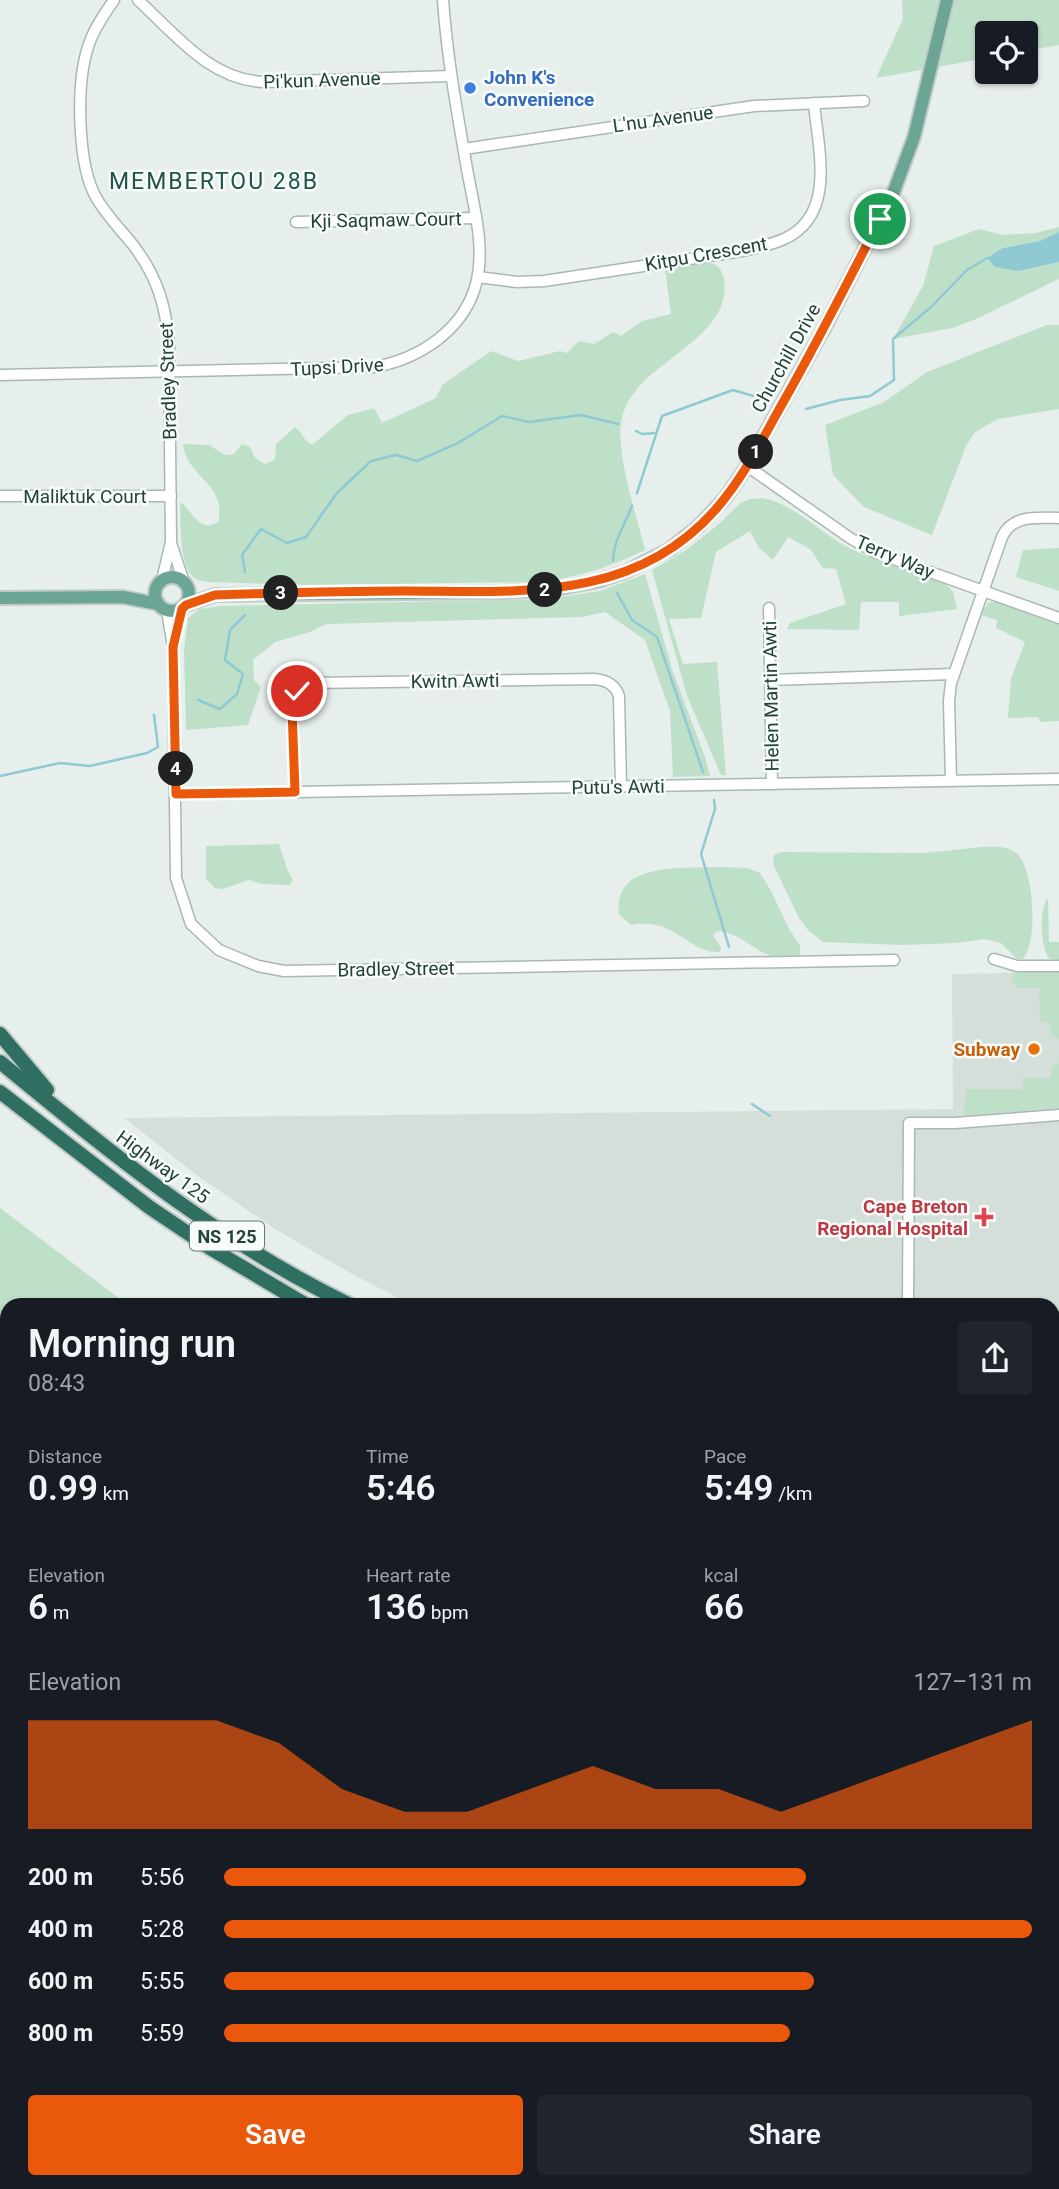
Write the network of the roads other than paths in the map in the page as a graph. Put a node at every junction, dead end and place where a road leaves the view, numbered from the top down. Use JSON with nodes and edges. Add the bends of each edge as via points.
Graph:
{"nodes":[{"id":1,"x":114,"y":0,"type":"edge"},
{"id":2,"x":138,"y":0,"type":"edge"},
{"id":3,"x":443,"y":0,"type":"edge"},
{"id":4,"x":947,"y":0,"type":"edge"},
{"id":5,"x":450,"y":75,"type":"junction"},
{"id":6,"x":864,"y":101,"type":"dead end"},
{"id":7,"x":814,"y":103,"type":"junction"},
{"id":8,"x":464,"y":149,"type":"junction"},
{"id":9,"x":475,"y":218,"type":"junction"},
{"id":10,"x":296,"y":222,"type":"dead end"},
{"id":11,"x":478,"y":278,"type":"junction"},
{"id":12,"x":169,"y":372,"type":"junction"},
{"id":13,"x":0,"y":375,"type":"edge"},
{"id":14,"x":747,"y":466,"type":"junction"},
{"id":15,"x":0,"y":496,"type":"edge"},
{"id":16,"x":171,"y":496,"type":"junction"},
{"id":17,"x":1059,"y":518,"type":"edge"},
{"id":18,"x":171,"y":542,"type":"junction"},
{"id":19,"x":185,"y":583,"type":"junction"},
{"id":20,"x":159,"y":584,"type":"junction"},
{"id":21,"x":982,"y":592,"type":"junction"},
{"id":22,"x":215,"y":595,"type":"junction"},
{"id":23,"x":123,"y":597,"type":"junction"},
{"id":24,"x":0,"y":598,"type":"edge"},
{"id":25,"x":184,"y":607,"type":"junction"},
{"id":26,"x":162,"y":608,"type":"junction"},
{"id":27,"x":769,"y":608,"type":"dead end"},
{"id":28,"x":1059,"y":618,"type":"edge"},
{"id":29,"x":173,"y":647,"type":"junction"},
{"id":30,"x":953,"y":674,"type":"junction"},
{"id":31,"x":770,"y":680,"type":"junction"},
{"id":32,"x":1059,"y":779,"type":"edge"},
{"id":33,"x":951,"y":781,"type":"junction"},
{"id":34,"x":772,"y":784,"type":"junction"},
{"id":35,"x":621,"y":787,"type":"junction"},
{"id":36,"x":295,"y":792,"type":"junction"},
{"id":37,"x":176,"y":794,"type":"junction"},
{"id":38,"x":993,"y":959,"type":"dead end"},
{"id":39,"x":894,"y":960,"type":"dead end"},
{"id":40,"x":1059,"y":966,"type":"edge"},
{"id":41,"x":0,"y":1034,"type":"edge"},
{"id":42,"x":0,"y":1062,"type":"edge"},
{"id":43,"x":0,"y":1092,"type":"edge"},
{"id":44,"x":0,"y":1105,"type":"edge"},
{"id":45,"x":1059,"y":1115,"type":"edge"},
{"id":46,"x":110,"y":1153,"type":"junction"},
{"id":47,"x":92,"y":1164,"type":"junction"},
{"id":48,"x":294,"y":1298,"type":"edge"},
{"id":49,"x":336,"y":1298,"type":"edge"},
{"id":50,"x":908,"y":1298,"type":"edge"}],
"edges":[{"from":1,"to":12,"type":"street","name":"Bradley Street","via":[[94,31],[84,63],[83,161],[96,198],[158,285],[168,327]]},
{"from":2,"to":5,"type":"street","name":"Pi'kun Avenue","via":[[212,67],[238,79]]},
{"from":3,"to":5,"type":"street","name":"Tupsi Drive"},
{"from":4,"to":14,"type":"main road","name":"Churchill Drive","via":[[901,175],[826,325]]},
{"from":5,"to":8,"type":"street","name":"Tupsi Drive"},
{"from":6,"to":7,"type":"street","name":"L'nu Avenue"},
{"from":7,"to":8,"type":"street","name":"L'nu Avenue","via":[[754,106]]},
{"from":7,"to":11,"type":"street","name":"Kitpu Crescent","via":[[820,195],[811,217],[788,237],[742,251],[544,281]]},
{"from":8,"to":9,"type":"street","name":"Tupsi Drive"},
{"from":9,"to":10,"type":"street","name":"Kji Saqmaw Court"},
{"from":9,"to":11,"type":"street","name":"Tupsi Drive"},
{"from":11,"to":12,"type":"street","name":"Tupsi Drive","via":[[466,306],[447,332],[398,362],[374,368]]},
{"from":12,"to":13,"type":"street","name":"Tupsi Drive"},
{"from":12,"to":16,"type":"street","name":"Bradley Street"},
{"from":14,"to":21,"type":"street","name":"Terry Way","via":[[862,546]]},
{"from":14,"to":22,"type":"main road","name":"Churchill Drive","via":[[720,504],[692,531],[648,562],[598,581],[533,591]]},
{"from":15,"to":16,"type":"street","name":"Maliktuk Court"},
{"from":16,"to":18,"type":"street","name":"Bradley Street"},
{"from":17,"to":21,"type":"street","via":[[1021,519],[1006,529]]},
{"from":18,"to":19,"type":"street","name":"Bradley Street"},
{"from":18,"to":20,"type":"street","name":"Bradley Street"},
{"from":19,"to":20,"type":"main road","via":[[174,577]]},
{"from":19,"to":22,"type":"main road","name":"Churchill Drive"},
{"from":19,"to":25,"type":"main road","via":[[190,594]]},
{"from":20,"to":23,"type":"main road"},
{"from":20,"to":26,"type":"main road","via":[[155,600]]},
{"from":21,"to":28,"type":"street","name":"Terry Way"},
{"from":21,"to":30,"type":"street"},
{"from":22,"to":25,"type":"main road","name":"Churchill Drive"},
{"from":23,"to":24,"type":"main road"},
{"from":23,"to":26,"type":"main road"},
{"from":25,"to":26,"type":"main road","via":[[177,611]]},
{"from":25,"to":29,"type":"street","name":"Bradley Street"},
{"from":26,"to":29,"type":"street","name":"Bradley Street"},
{"from":27,"to":31,"type":"street","name":"Helen Martin Awti"},
{"from":29,"to":37,"type":"street","name":"Bradley Street"},
{"from":30,"to":31,"type":"street"},
{"from":30,"to":33,"type":"street"},
{"from":31,"to":34,"type":"street","name":"Helen Martin Awti"},
{"from":32,"to":33,"type":"street","name":"Putu's Awti"},
{"from":33,"to":34,"type":"street","name":"Putu's Awti"},
{"from":34,"to":35,"type":"street","name":"Putu's Awti"},
{"from":35,"to":36,"type":"street","name":"Putu's Awti"},
{"from":35,"to":36,"type":"street","name":"Kwitn Awti","via":[[619,696],[606,681],[311,683],[301,687],[292,700]]},
{"from":36,"to":37,"type":"street","name":"Putu's Awti"},
{"from":37,"to":39,"type":"street","name":"Bradley Street","via":[[176,878],[191,924],[219,950],[258,966],[284,971]]},
{"from":38,"to":40,"type":"street","via":[[1017,966]]},
{"from":41,"to":46,"type":"highway","via":[[37,1081]]},
{"from":42,"to":46,"type":"highway","name":"Highway 125","number":"NS 125"},
{"from":43,"to":47,"type":"highway","name":"Highway 125","number":"NS 125"},
{"from":44,"to":47,"type":"highway"},
{"from":45,"to":50,"type":"street","via":[[909,1123]]},
{"from":46,"to":49,"type":"highway","name":"Highway 125","number":"NS 125","via":[[232,1240]]},
{"from":47,"to":48,"type":"highway","name":"Highway 125","number":"NS 125","via":[[210,1248]]}]}
